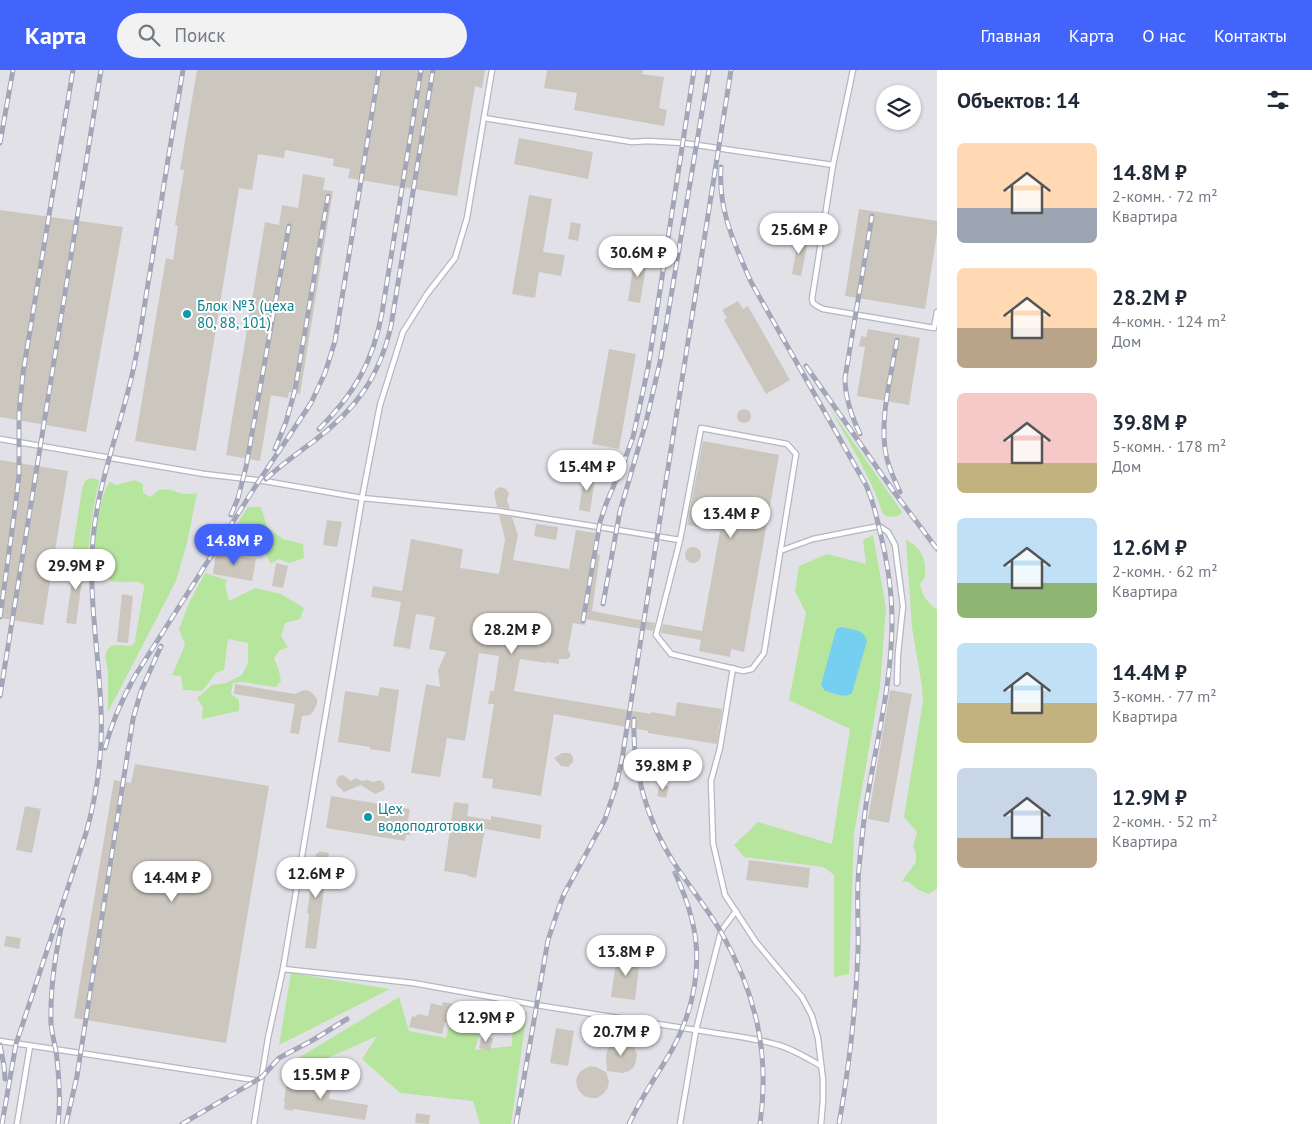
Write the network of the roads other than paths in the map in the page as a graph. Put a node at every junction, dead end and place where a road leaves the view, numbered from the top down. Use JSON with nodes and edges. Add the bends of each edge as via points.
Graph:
{"nodes":[{"id":1,"x":492,"y":70,"type":"edge"},
{"id":2,"x":853,"y":70,"type":"edge"},
{"id":3,"x":484,"y":118,"type":"junction"},
{"id":4,"x":833,"y":165,"type":"junction"},
{"id":5,"x":937,"y":312,"type":"edge"},
{"id":6,"x":0,"y":439,"type":"edge"},
{"id":7,"x":362,"y":498,"type":"junction"},
{"id":8,"x":680,"y":540,"type":"junction"},
{"id":9,"x":780,"y":551,"type":"junction"},
{"id":10,"x":733,"y":668,"type":"junction"},
{"id":11,"x":897,"y":683,"type":"dead end"},
{"id":12,"x":736,"y":912,"type":"junction"},
{"id":13,"x":283,"y":969,"type":"junction"},
{"id":14,"x":696,"y":1030,"type":"junction"},
{"id":15,"x":0,"y":1041,"type":"edge"},
{"id":16,"x":30,"y":1046,"type":"junction"},
{"id":17,"x":821,"y":1066,"type":"junction"},
{"id":18,"x":261,"y":1081,"type":"junction"},
{"id":19,"x":17,"y":1124,"type":"edge"},
{"id":20,"x":254,"y":1124,"type":"edge"},
{"id":21,"x":680,"y":1124,"type":"edge"},
{"id":22,"x":821,"y":1124,"type":"edge"}],
"edges":[{"from":1,"to":3,"type":"lane"},
{"from":2,"to":4,"type":"lane"},
{"from":3,"to":4,"type":"lane","via":[[632,142],[683,143]]},
{"from":3,"to":7,"type":"lane","via":[[467,218],[455,258],[403,332],[380,404]]},
{"from":4,"to":5,"type":"lane","via":[[813,303],[824,309],[934,328]]},
{"from":6,"to":7,"type":"lane"},
{"from":7,"to":8,"type":"lane","via":[[498,511]]},
{"from":7,"to":13,"type":"lane"},
{"from":8,"to":9,"type":"lane","via":[[701,428],[787,444],[796,454]]},
{"from":8,"to":10,"type":"lane","via":[[656,635],[671,654]]},
{"from":9,"to":10,"type":"lane","via":[[764,652],[752,669]]},
{"from":9,"to":11,"type":"lane","via":[[813,539],[879,526],[888,532],[895,545],[903,606]]},
{"from":10,"to":12,"type":"lane","via":[[720,748],[711,780],[712,843],[725,895]]},
{"from":12,"to":14,"type":"lane","via":[[721,931]]},
{"from":12,"to":17,"type":"lane","via":[[808,1007],[816,1027]]},
{"from":13,"to":14,"type":"lane","via":[[413,983]]},
{"from":13,"to":18,"type":"lane"},
{"from":14,"to":17,"type":"lane","via":[[779,1045]]},
{"from":14,"to":21,"type":"lane"},
{"from":15,"to":16,"type":"lane"},
{"from":16,"to":18,"type":"lane"},
{"from":16,"to":19,"type":"lane"},
{"from":17,"to":22,"type":"lane"},
{"from":18,"to":20,"type":"lane"}]}
